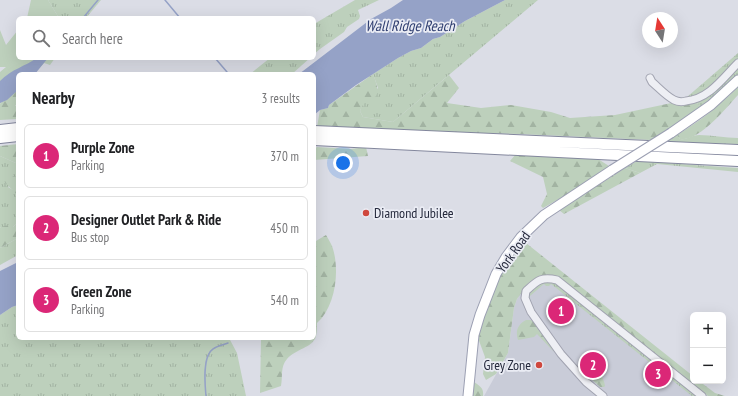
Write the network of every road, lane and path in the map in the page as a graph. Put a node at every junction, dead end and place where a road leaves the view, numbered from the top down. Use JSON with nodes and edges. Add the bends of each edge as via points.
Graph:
{"nodes":[{"id":1,"x":738,"y":63,"type":"edge"},
{"id":2,"x":650,"y":78,"type":"dead end"},
{"id":3,"x":738,"y":80,"type":"edge"},
{"id":4,"x":16,"y":128,"type":"edge"},
{"id":5,"x":0,"y":130,"type":"edge"},
{"id":6,"x":316,"y":131,"type":"edge"},
{"id":7,"x":16,"y":136,"type":"edge"},
{"id":8,"x":0,"y":138,"type":"edge"},
{"id":9,"x":357,"y":138,"type":"junction"},
{"id":10,"x":316,"y":140,"type":"edge"},
{"id":11,"x":738,"y":150,"type":"edge"},
{"id":12,"x":738,"y":161,"type":"edge"},
{"id":13,"x":468,"y":396,"type":"edge"},
{"id":14,"x":603,"y":396,"type":"edge"},
{"id":15,"x":702,"y":396,"type":"edge"}],
"edges":[{"from":1,"to":2,"type":"street","via":[[709,92],[695,100],[674,100]]},
{"from":3,"to":13,"type":"main road","name":"York Road","bridge":true,"via":[[711,105],[544,215],[521,237],[496,274],[482,308],[474,335]]},
{"from":4,"to":5,"type":"highway"},
{"from":6,"to":9,"type":"highway"},
{"from":7,"to":8,"type":"highway"},
{"from":9,"to":10,"type":"highway"},
{"from":9,"to":11,"type":"highway"},
{"from":9,"to":12,"type":"highway"},
{"from":14,"to":15,"type":"street","via":[[563,357],[532,312],[525,298],[526,291],[538,281],[549,278],[557,280]]}]}
